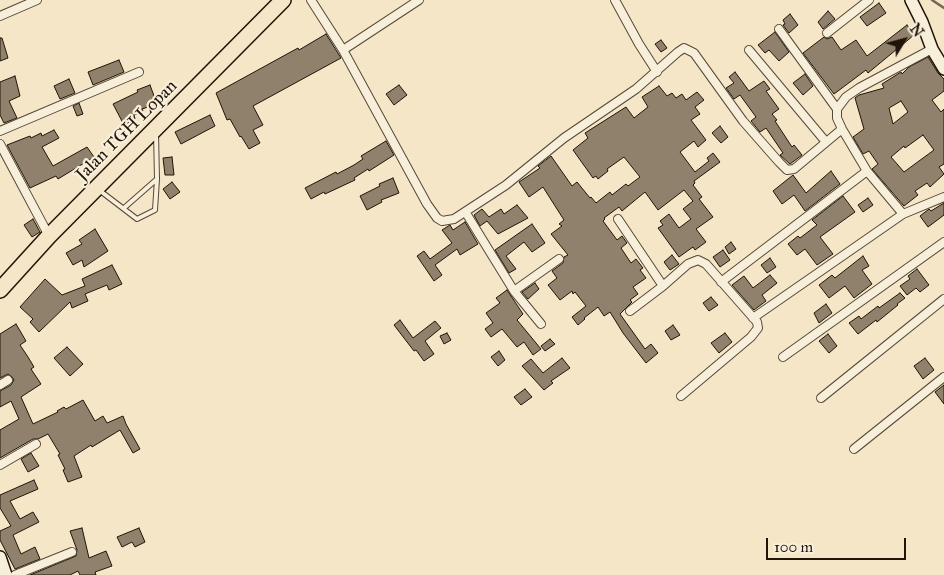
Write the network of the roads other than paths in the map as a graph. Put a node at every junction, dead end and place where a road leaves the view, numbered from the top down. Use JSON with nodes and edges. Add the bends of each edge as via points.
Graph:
{"nodes":[{"id":1,"x":37,"y":0,"type":"edge"},
{"id":2,"x":283,"y":0,"type":"edge"},
{"id":3,"x":311,"y":0,"type":"edge"},
{"id":4,"x":419,"y":0,"type":"edge"},
{"id":5,"x":615,"y":0,"type":"edge"},
{"id":6,"x":869,"y":0,"type":"edge"},
{"id":7,"x":911,"y":0,"type":"edge"},
{"id":8,"x":0,"y":16,"type":"edge"},
{"id":9,"x":779,"y":28,"type":"dead end"},
{"id":10,"x":827,"y":33,"type":"dead end"},
{"id":11,"x":932,"y":48,"type":"junction"},
{"id":12,"x":343,"y":50,"type":"junction"},
{"id":13,"x":749,"y":50,"type":"dead end"},
{"id":14,"x":944,"y":69,"type":"edge"},
{"id":15,"x":139,"y":72,"type":"dead end"},
{"id":16,"x":657,"y":72,"type":"junction"},
{"id":17,"x":837,"y":109,"type":"junction"},
{"id":18,"x":156,"y":128,"type":"junction"},
{"id":19,"x":842,"y":129,"type":"junction"},
{"id":20,"x":0,"y":131,"type":"edge"},
{"id":21,"x":826,"y":142,"type":"junction"},
{"id":22,"x":0,"y":144,"type":"edge"},
{"id":23,"x":867,"y":171,"type":"junction"},
{"id":24,"x":157,"y":178,"type":"junction"},
{"id":25,"x":97,"y":189,"type":"junction"},
{"id":26,"x":944,"y":196,"type":"edge"},
{"id":27,"x":124,"y":208,"type":"junction"},
{"id":28,"x":466,"y":213,"type":"junction"},
{"id":29,"x":903,"y":214,"type":"junction"},
{"id":30,"x":618,"y":219,"type":"dead end"},
{"id":31,"x":48,"y":236,"type":"junction"},
{"id":32,"x":944,"y":242,"type":"edge"},
{"id":33,"x":559,"y":259,"type":"dead end"},
{"id":34,"x":721,"y":282,"type":"junction"},
{"id":35,"x":663,"y":286,"type":"junction"},
{"id":36,"x":0,"y":290,"type":"edge"},
{"id":37,"x":514,"y":291,"type":"junction"},
{"id":38,"x":944,"y":300,"type":"edge"},
{"id":39,"x":630,"y":311,"type":"dead end"},
{"id":40,"x":753,"y":318,"type":"junction"},
{"id":41,"x":541,"y":324,"type":"dead end"},
{"id":42,"x":783,"y":357,"type":"dead end"},
{"id":43,"x":944,"y":377,"type":"edge"},
{"id":44,"x":8,"y":380,"type":"dead end"},
{"id":45,"x":0,"y":385,"type":"edge"},
{"id":46,"x":681,"y":396,"type":"dead end"},
{"id":47,"x":821,"y":398,"type":"dead end"},
{"id":48,"x":36,"y":444,"type":"dead end"},
{"id":49,"x":854,"y":449,"type":"dead end"},
{"id":50,"x":0,"y":465,"type":"edge"},
{"id":51,"x":72,"y":552,"type":"dead end"},
{"id":52,"x":0,"y":556,"type":"edge"},
{"id":53,"x":6,"y":575,"type":"edge"},
{"id":54,"x":15,"y":575,"type":"edge"}],
"edges":[{"from":1,"to":8,"type":"street"},
{"from":2,"to":18,"type":"highway","name":"Jalan TGH Lopan"},
{"from":3,"to":12,"type":"street"},
{"from":4,"to":12,"type":"street"},
{"from":5,"to":16,"type":"street"},
{"from":6,"to":10,"type":"street"},
{"from":7,"to":11,"type":"street"},
{"from":9,"to":17,"type":"street"},
{"from":11,"to":14,"type":"street"},
{"from":11,"to":17,"type":"street","via":[[859,88]]},
{"from":12,"to":28,"type":"street","via":[[434,214],[447,222]]},
{"from":13,"to":21,"type":"street"},
{"from":15,"to":20,"type":"street"},
{"from":16,"to":21,"type":"street","via":[[681,50],[692,51],[743,121],[787,170],[794,169]]},
{"from":16,"to":28,"type":"street"},
{"from":17,"to":19,"type":"street"},
{"from":18,"to":24,"type":"lane"},
{"from":18,"to":25,"type":"highway","name":"Jalan TGH Lopan"},
{"from":19,"to":21,"type":"street"},
{"from":19,"to":23,"type":"street"},
{"from":22,"to":31,"type":"street"},
{"from":23,"to":29,"type":"street"},
{"from":23,"to":34,"type":"street"},
{"from":24,"to":27,"type":"lane"},
{"from":24,"to":27,"type":"lane","via":[[155,210],[137,219]]},
{"from":25,"to":27,"type":"lane"},
{"from":25,"to":31,"type":"highway","name":"Jalan TGH Lopan"},
{"from":26,"to":29,"type":"street"},
{"from":28,"to":37,"type":"street"},
{"from":29,"to":40,"type":"street"},
{"from":30,"to":35,"type":"street"},
{"from":31,"to":36,"type":"highway","name":"Jalan TGH Lopan"},
{"from":32,"to":42,"type":"street"},
{"from":33,"to":37,"type":"street"},
{"from":34,"to":35,"type":"street","via":[[706,264],[698,260],[688,264]]},
{"from":34,"to":40,"type":"street"},
{"from":35,"to":39,"type":"street"},
{"from":37,"to":41,"type":"street"},
{"from":38,"to":47,"type":"street"},
{"from":40,"to":46,"type":"street","via":[[758,326],[755,334]]},
{"from":43,"to":49,"type":"street"},
{"from":44,"to":45,"type":"street"},
{"from":48,"to":50,"type":"street"},
{"from":51,"to":54,"type":"street"},
{"from":52,"to":53,"type":"street"}]}
